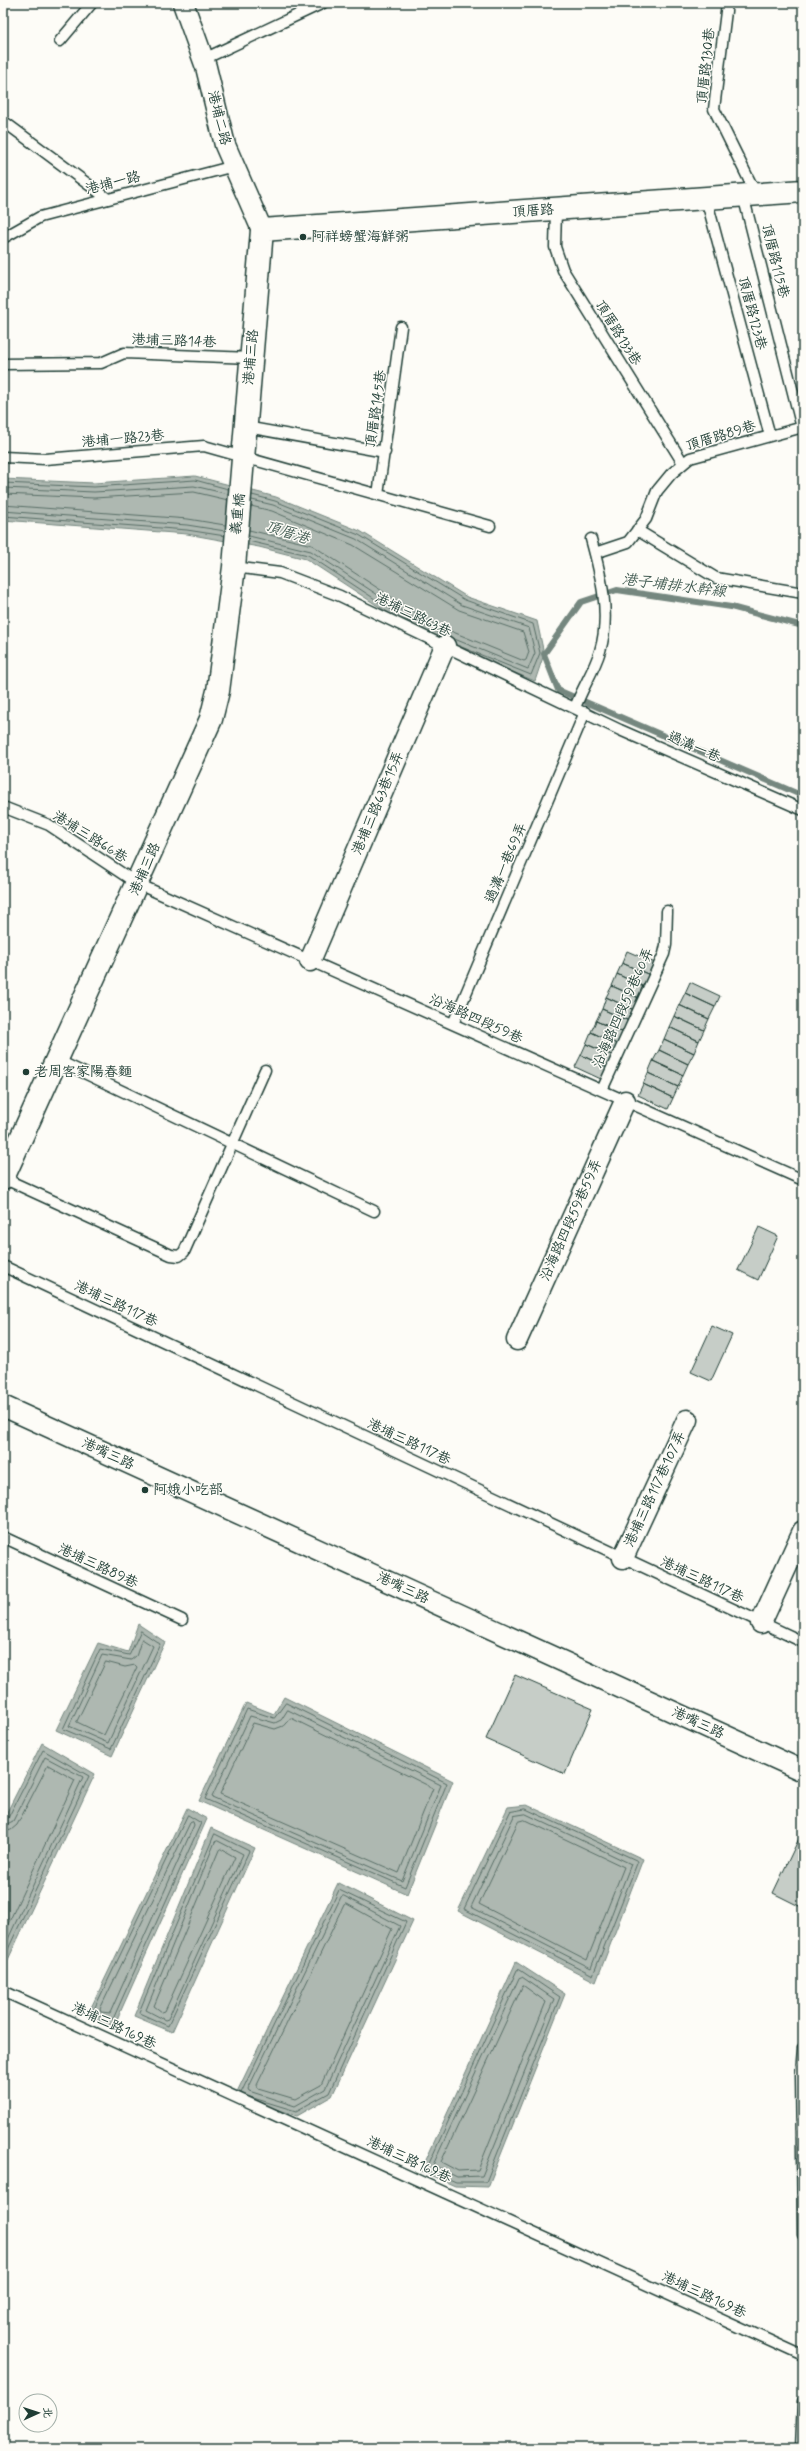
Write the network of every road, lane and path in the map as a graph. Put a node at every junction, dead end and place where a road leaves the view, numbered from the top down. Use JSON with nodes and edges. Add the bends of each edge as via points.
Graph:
{"nodes":[{"id":1,"x":92,"y":3,"type":"edge"},
{"id":2,"x":183,"y":3,"type":"edge"},
{"id":3,"x":323,"y":3,"type":"edge"},
{"id":4,"x":727,"y":3,"type":"edge"},
{"id":5,"x":60,"y":41,"type":"dead end"},
{"id":6,"x":204,"y":59,"type":"junction"},
{"id":7,"x":3,"y":121,"type":"edge"},
{"id":8,"x":234,"y":166,"type":"junction"},
{"id":9,"x":803,"y":191,"type":"edge"},
{"id":10,"x":750,"y":194,"type":"junction"},
{"id":11,"x":706,"y":198,"type":"junction"},
{"id":12,"x":108,"y":199,"type":"junction"},
{"id":13,"x":556,"y":210,"type":"junction"},
{"id":14,"x":262,"y":230,"type":"junction"},
{"id":15,"x":3,"y":238,"type":"edge"},
{"id":16,"x":401,"y":327,"type":"dead end"},
{"id":17,"x":251,"y":358,"type":"junction"},
{"id":18,"x":3,"y":364,"type":"edge"},
{"id":19,"x":246,"y":427,"type":"junction"},
{"id":20,"x":803,"y":428,"type":"edge"},
{"id":21,"x":770,"y":436,"type":"junction"},
{"id":22,"x":385,"y":452,"type":"junction"},
{"id":23,"x":3,"y":457,"type":"edge"},
{"id":24,"x":243,"y":457,"type":"junction"},
{"id":25,"x":683,"y":463,"type":"junction"},
{"id":26,"x":242,"y":484,"type":"joint"},
{"id":27,"x":378,"y":495,"type":"junction"},
{"id":28,"x":490,"y":526,"type":"dead end"},
{"id":29,"x":637,"y":530,"type":"junction"},
{"id":30,"x":592,"y":539,"type":"dead end"},
{"id":31,"x":235,"y":544,"type":"joint"},
{"id":32,"x":595,"y":553,"type":"junction"},
{"id":33,"x":234,"y":567,"type":"junction"},
{"id":34,"x":803,"y":593,"type":"edge"},
{"id":35,"x":445,"y":646,"type":"junction"},
{"id":36,"x":576,"y":704,"type":"junction"},
{"id":37,"x":585,"y":712,"type":"junction"},
{"id":38,"x":3,"y":807,"type":"edge"},
{"id":39,"x":803,"y":810,"type":"edge"},
{"id":40,"x":138,"y":884,"type":"junction"},
{"id":41,"x":667,"y":911,"type":"dead end"},
{"id":42,"x":310,"y":961,"type":"junction"},
{"id":43,"x":453,"y":1024,"type":"junction"},
{"id":44,"x":57,"y":1060,"type":"junction"},
{"id":45,"x":265,"y":1070,"type":"dead end"},
{"id":46,"x":602,"y":1090,"type":"junction"},
{"id":47,"x":625,"y":1100,"type":"junction"},
{"id":48,"x":232,"y":1144,"type":"junction"},
{"id":49,"x":3,"y":1178,"type":"edge"},
{"id":50,"x":803,"y":1180,"type":"edge"},
{"id":51,"x":374,"y":1211,"type":"dead end"},
{"id":52,"x":3,"y":1266,"type":"edge"},
{"id":53,"x":517,"y":1340,"type":"dead end"},
{"id":54,"x":3,"y":1406,"type":"edge"},
{"id":55,"x":687,"y":1420,"type":"dead end"},
{"id":56,"x":803,"y":1531,"type":"edge"},
{"id":57,"x":3,"y":1538,"type":"edge"},
{"id":58,"x":623,"y":1558,"type":"junction"},
{"id":59,"x":182,"y":1620,"type":"dead end"},
{"id":60,"x":761,"y":1623,"type":"junction"},
{"id":61,"x":803,"y":1642,"type":"edge"},
{"id":62,"x":803,"y":1771,"type":"edge"},
{"id":63,"x":3,"y":1991,"type":"edge"},
{"id":64,"x":803,"y":2048,"type":"edge"},
{"id":65,"x":803,"y":2235,"type":"edge"},
{"id":66,"x":803,"y":2356,"type":"edge"},
{"id":67,"x":803,"y":2401,"type":"edge"},
{"id":68,"x":801,"y":2448,"type":"edge"}],
"edges":[{"from":1,"to":5,"type":"lane"},
{"from":2,"to":6,"type":"street","name":"港埔二路"},
{"from":3,"to":6,"type":"lane"},
{"from":4,"to":10,"type":"lane","name":"頂厝路130巷","via":[[714,109]]},
{"from":6,"to":8,"type":"street","name":"港埔二路","via":[[225,144]]},
{"from":7,"to":12,"type":"lane"},
{"from":8,"to":12,"type":"lane","name":"港埔一路"},
{"from":8,"to":14,"type":"street","name":"港埔二路"},
{"from":9,"to":10,"type":"street","name":"頂厝路"},
{"from":10,"to":11,"type":"street","name":"頂厝路"},
{"from":10,"to":20,"type":"lane","name":"頂厝路115巷"},
{"from":11,"to":13,"type":"street","name":"頂厝路"},
{"from":11,"to":21,"type":"lane","name":"頂厝路123巷"},
{"from":12,"to":15,"type":"lane","name":"港埔一路","via":[[40,216]]},
{"from":13,"to":14,"type":"street","name":"頂厝路"},
{"from":13,"to":25,"type":"lane","name":"頂厝路133巷","via":[[555,247],[562,270]]},
{"from":14,"to":17,"type":"street","name":"港埔三路"},
{"from":16,"to":22,"type":"lane","name":"頂厝路145巷"},
{"from":17,"to":18,"type":"lane","name":"港埔三路14巷","via":[[124,353],[101,363]]},
{"from":17,"to":19,"type":"street","name":"港埔三路"},
{"from":19,"to":22,"type":"lane"},
{"from":19,"to":24,"type":"street","name":"港埔三路"},
{"from":20,"to":21,"type":"lane","name":"頂厝路89巷"},
{"from":21,"to":25,"type":"lane","name":"頂厝路89巷","via":[[690,458]]},
{"from":22,"to":27,"type":"lane","name":"頂厝路145巷"},
{"from":23,"to":24,"type":"lane","name":"港埔一路23巷","via":[[45,459],[204,446]]},
{"from":24,"to":26,"type":"street","name":"港埔三路"},
{"from":24,"to":27,"type":"lane","name":"港埔一路23巷"},
{"from":25,"to":29,"type":"lane","name":"頂厝路89巷","via":[[657,491],[646,519]]},
{"from":26,"to":31,"type":"street","name":"義重橋"},
{"from":27,"to":28,"type":"lane","name":"港埔一路23巷"},
{"from":29,"to":32,"type":"lane","name":"頂厝路89巷","via":[[628,542]]},
{"from":29,"to":34,"type":"lane","via":[[716,578]]},
{"from":30,"to":32,"type":"lane"},
{"from":31,"to":33,"type":"street","name":"港埔三路"},
{"from":32,"to":36,"type":"lane","via":[[600,569],[605,632],[600,653]]},
{"from":33,"to":35,"type":"lane","name":"港埔三路63巷","via":[[280,573],[307,582]]},
{"from":33,"to":40,"type":"street","name":"港埔三路","via":[[218,691],[210,720]]},
{"from":35,"to":36,"type":"lane","name":"港埔三路63巷"},
{"from":35,"to":42,"type":"street","name":"港埔三路63巷15弄"},
{"from":36,"to":37,"type":"lane","name":"過溝一巷"},
{"from":37,"to":39,"type":"lane","name":"過溝一巷","via":[[620,730]]},
{"from":37,"to":43,"type":"lane","name":"過溝一巷69弄"},
{"from":38,"to":40,"type":"lane","name":"港埔三路66巷","via":[[49,825]]},
{"from":40,"to":42,"type":"lane","name":"沿海路四段59巷"},
{"from":40,"to":44,"type":"street","name":"港埔三路"},
{"from":41,"to":46,"type":"lane","name":"沿海路四段59巷60弄","via":[[664,954]]},
{"from":42,"to":43,"type":"lane","name":"沿海路四段59巷"},
{"from":43,"to":46,"type":"lane","name":"沿海路四段59巷"},
{"from":44,"to":48,"type":"lane"},
{"from":44,"to":49,"type":"street","name":"港埔三路"},
{"from":45,"to":48,"type":"lane"},
{"from":46,"to":47,"type":"lane","name":"沿海路四段59巷"},
{"from":47,"to":50,"type":"lane","name":"沿海路四段59巷"},
{"from":47,"to":53,"type":"street","name":"沿海路四段59巷59弄"},
{"from":48,"to":49,"type":"lane","via":[[184,1252],[179,1256],[171,1255]]},
{"from":48,"to":51,"type":"lane"},
{"from":52,"to":58,"type":"lane","name":"港埔三路117巷"},
{"from":54,"to":62,"type":"street","name":"港嘴三路"},
{"from":55,"to":58,"type":"street","name":"港埔三路117巷107弄"},
{"from":56,"to":60,"type":"street"},
{"from":57,"to":59,"type":"lane","name":"港埔三路89巷"},
{"from":58,"to":60,"type":"lane","name":"港埔三路117巷"},
{"from":60,"to":61,"type":"lane","name":"港埔三路117巷"},
{"from":63,"to":66,"type":"lane","name":"港埔三路169巷"},
{"from":64,"to":65,"type":"lane"},
{"from":67,"to":68,"type":"lane"}]}
